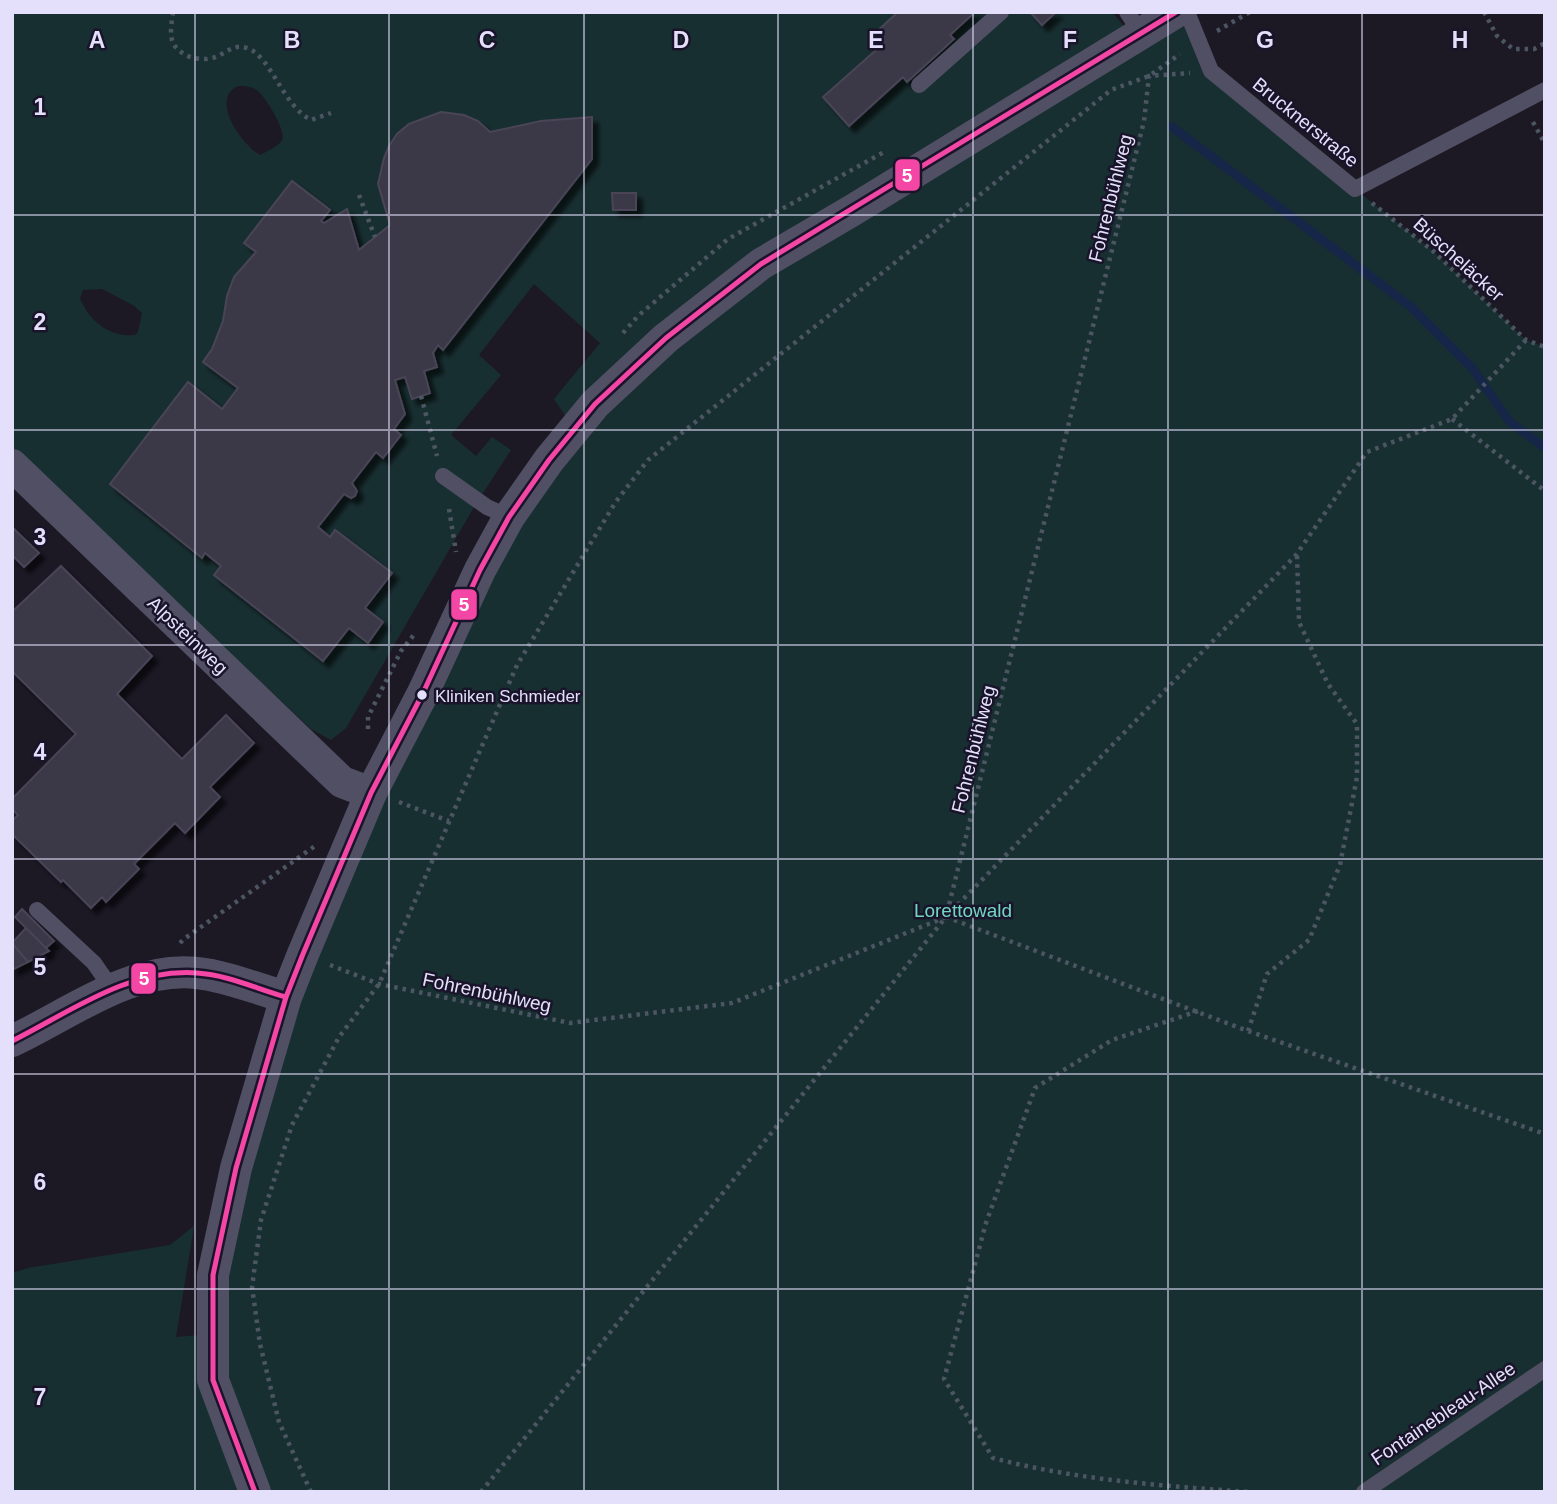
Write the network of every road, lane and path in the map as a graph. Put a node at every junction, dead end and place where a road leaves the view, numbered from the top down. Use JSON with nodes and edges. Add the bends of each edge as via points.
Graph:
{"nodes":[{"id":1,"x":173,"y":12,"type":"edge"},
{"id":2,"x":1001,"y":12,"type":"edge"},
{"id":3,"x":1176,"y":12,"type":"edge"},
{"id":4,"x":1187,"y":12,"type":"edge"},
{"id":5,"x":1250,"y":12,"type":"edge"},
{"id":6,"x":1484,"y":12,"type":"edge"},
{"id":7,"x":1134,"y":23,"type":"edge"},
{"id":8,"x":1198,"y":41,"type":"junction"},
{"id":9,"x":1545,"y":43,"type":"edge"},
{"id":10,"x":1211,"y":71,"type":"junction"},
{"id":11,"x":1149,"y":76,"type":"junction"},
{"id":12,"x":919,"y":85,"type":"dead end"},
{"id":13,"x":1545,"y":90,"type":"edge"},
{"id":14,"x":331,"y":113,"type":"dead end"},
{"id":15,"x":1355,"y":189,"type":"junction"},
{"id":16,"x":359,"y":195,"type":"dead end"},
{"id":17,"x":375,"y":237,"type":"dead end"},
{"id":18,"x":1526,"y":340,"type":"junction"},
{"id":19,"x":1545,"y":347,"type":"edge"},
{"id":20,"x":421,"y":396,"type":"dead end"},
{"id":21,"x":1452,"y":419,"type":"junction"},
{"id":22,"x":12,"y":466,"type":"edge"},
{"id":23,"x":443,"y":476,"type":"junction"},
{"id":24,"x":1545,"y":491,"type":"edge"},
{"id":25,"x":509,"y":517,"type":"junction"},
{"id":26,"x":1297,"y":555,"type":"junction"},
{"id":27,"x":458,"y":563,"type":"dead end"},
{"id":28,"x":371,"y":793,"type":"junction"},
{"id":29,"x":449,"y":821,"type":"junction"},
{"id":30,"x":320,"y":841,"type":"dead end"},
{"id":31,"x":37,"y":910,"type":"dead end"},
{"id":32,"x":946,"y":917,"type":"junction"},
{"id":33,"x":303,"y":954,"type":"junction"},
{"id":34,"x":160,"y":973,"type":"junction"},
{"id":35,"x":379,"y":984,"type":"junction"},
{"id":36,"x":112,"y":989,"type":"junction"},
{"id":37,"x":286,"y":997,"type":"junction"},
{"id":38,"x":1198,"y":1011,"type":"junction"},
{"id":39,"x":1248,"y":1031,"type":"junction"},
{"id":40,"x":12,"y":1041,"type":"edge"},
{"id":41,"x":1545,"y":1134,"type":"edge"},
{"id":42,"x":1545,"y":1369,"type":"edge"},
{"id":43,"x":255,"y":1492,"type":"edge"},
{"id":44,"x":311,"y":1492,"type":"edge"},
{"id":45,"x":481,"y":1492,"type":"edge"},
{"id":46,"x":1250,"y":1492,"type":"edge"},
{"id":47,"x":1364,"y":1492,"type":"edge"}],
"edges":[{"from":1,"to":14,"type":"path","via":[[172,43],[180,53],[197,60],[238,46],[249,48],[304,116],[311,120]]},
{"from":2,"to":12,"type":"lane"},
{"from":3,"to":7,"type":"street"},
{"from":4,"to":8,"type":"lane","name":"Brucknerstraße"},
{"from":5,"to":8,"type":"path"},
{"from":6,"to":9,"type":"path","via":[[1497,36],[1513,49],[1534,49]]},
{"from":7,"to":25,"type":"street","via":[[853,210],[761,264],[666,338],[595,404]]},
{"from":8,"to":10,"type":"lane","name":"Brucknerstraße"},
{"from":8,"to":11,"type":"path"},
{"from":10,"to":11,"type":"path"},
{"from":10,"to":15,"type":"lane","name":"Brucknerstraße"},
{"from":11,"to":29,"type":"path","via":[[1111,90],[648,460],[615,503],[517,666]]},
{"from":11,"to":32,"type":"path","name":"Fohrenbühlweg","via":[[1144,121]]},
{"from":13,"to":15,"type":"lane","name":"Brucknerstraße"},
{"from":15,"to":18,"type":"path","name":"Büscheläcker","via":[[1433,251]]},
{"from":16,"to":17,"type":"path"},
{"from":18,"to":19,"type":"path","name":"Büscheläcker"},
{"from":18,"to":21,"type":"path"},
{"from":20,"to":23,"type":"path"},
{"from":21,"to":24,"type":"path"},
{"from":21,"to":26,"type":"path","via":[[1367,452]]},
{"from":22,"to":28,"type":"street","name":"Alpsteinweg","via":[[342,782]]},
{"from":23,"to":25,"type":"lane"},
{"from":23,"to":27,"type":"path"},
{"from":25,"to":28,"type":"street"},
{"from":26,"to":32,"type":"path"},
{"from":26,"to":39,"type":"path","via":[[1299,622],[1328,684],[1357,724],[1357,777],[1340,865],[1309,940],[1267,974]]},
{"from":28,"to":29,"type":"path"},
{"from":28,"to":33,"type":"street"},
{"from":29,"to":35,"type":"path"},
{"from":30,"to":34,"type":"path","via":[[184,939]]},
{"from":31,"to":36,"type":"lane","via":[[94,963]]},
{"from":32,"to":35,"type":"path","name":"Fohrenbühlweg","via":[[732,1003],[570,1023]]},
{"from":32,"to":38,"type":"path"},
{"from":32,"to":45,"type":"path"},
{"from":33,"to":35,"type":"path","name":"Fohrenbühlweg"},
{"from":33,"to":37,"type":"street"},
{"from":34,"to":36,"type":"street"},
{"from":34,"to":37,"type":"street","via":[[197,973]]},
{"from":35,"to":44,"type":"path","via":[[339,1037],[292,1125],[261,1220],[252,1287],[260,1345],[279,1422]]},
{"from":36,"to":40,"type":"street"},
{"from":37,"to":43,"type":"street","via":[[236,1168],[213,1275],[213,1380]]},
{"from":38,"to":39,"type":"path"},
{"from":38,"to":46,"type":"path","via":[[1112,1040],[1035,1088],[986,1223],[944,1379],[993,1458],[1035,1469]]},
{"from":39,"to":41,"type":"path"},
{"from":42,"to":47,"type":"lane","name":"Fontainebleau-Allee"}]}
